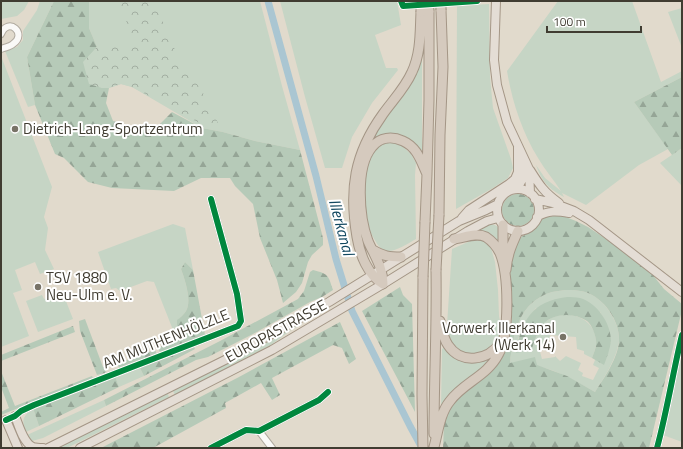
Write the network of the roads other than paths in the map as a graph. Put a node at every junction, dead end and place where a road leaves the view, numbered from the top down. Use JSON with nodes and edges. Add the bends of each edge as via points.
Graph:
{"nodes":[{"id":1,"x":401,"y":1,"type":"edge"},
{"id":2,"x":421,"y":1,"type":"edge"},
{"id":3,"x":428,"y":1,"type":"edge"},
{"id":4,"x":477,"y":1,"type":"edge"},
{"id":5,"x":496,"y":1,"type":"edge"},
{"id":6,"x":441,"y":6,"type":"edge"},
{"id":7,"x":425,"y":12,"type":"junction"},
{"id":8,"x":1,"y":34,"type":"edge"},
{"id":9,"x":1,"y":49,"type":"edge"},
{"id":10,"x":518,"y":145,"type":"junction"},
{"id":11,"x":524,"y":157,"type":"junction"},
{"id":12,"x":529,"y":169,"type":"junction"},
{"id":13,"x":427,"y":174,"type":"junction"},
{"id":14,"x":515,"y":189,"type":"junction"},
{"id":15,"x":533,"y":196,"type":"junction"},
{"id":16,"x":211,"y":200,"type":"dead end"},
{"id":17,"x":498,"y":204,"type":"junction"},
{"id":18,"x":566,"y":208,"type":"junction"},
{"id":19,"x":581,"y":215,"type":"junction"},
{"id":20,"x":537,"y":217,"type":"junction"},
{"id":21,"x":459,"y":221,"type":"junction"},
{"id":22,"x":501,"y":221,"type":"junction"},
{"id":23,"x":518,"y":231,"type":"junction"},
{"id":24,"x":454,"y":239,"type":"junction"},
{"id":25,"x":373,"y":250,"type":"junction"},
{"id":26,"x":401,"y":257,"type":"junction"},
{"id":27,"x":502,"y":263,"type":"junction"},
{"id":28,"x":382,"y":269,"type":"junction"},
{"id":29,"x":372,"y":275,"type":"junction"},
{"id":30,"x":505,"y":281,"type":"junction"},
{"id":31,"x":383,"y":284,"type":"junction"},
{"id":32,"x":682,"y":292,"type":"edge"},
{"id":33,"x":436,"y":304,"type":"junction"},
{"id":34,"x":682,"y":335,"type":"edge"},
{"id":35,"x":504,"y":336,"type":"junction"},
{"id":36,"x":328,"y":392,"type":"dead end"},
{"id":37,"x":15,"y":416,"type":"junction"},
{"id":38,"x":6,"y":420,"type":"joint"},
{"id":39,"x":259,"y":431,"type":"junction"},
{"id":40,"x":434,"y":447,"type":"edge"},
{"id":41,"x":18,"y":448,"type":"edge"},
{"id":42,"x":43,"y":448,"type":"edge"},
{"id":43,"x":48,"y":448,"type":"edge"},
{"id":44,"x":80,"y":448,"type":"edge"},
{"id":45,"x":211,"y":448,"type":"edge"},
{"id":46,"x":272,"y":448,"type":"edge"},
{"id":47,"x":422,"y":448,"type":"edge"},
{"id":48,"x":657,"y":448,"type":"edge"}],
"edges":[{"from":1,"to":4,"type":"street","via":[[403,6]]},
{"from":2,"to":7,"type":"highway","bridge":true},
{"from":3,"to":7,"type":"highway","bridge":true},
{"from":5,"to":10,"type":"main road","via":[[494,60],[497,85],[507,122]]},
{"from":6,"to":33,"type":"highway","bridge":true,"via":[[443,67]]},
{"from":7,"to":13,"type":"highway","via":[[429,91]]},
{"from":7,"to":29,"type":"highway","via":[[413,71],[372,130],[359,159],[354,179],[353,209],[358,242]]},
{"from":8,"to":9,"type":"street","via":[[5,28],[12,26],[17,29],[18,39]]},
{"from":10,"to":11,"type":"main road"},
{"from":10,"to":21,"type":"main road","via":[[518,172],[515,179],[469,210]]},
{"from":11,"to":12,"type":"main road"},
{"from":11,"to":14,"type":"main road","via":[[523,179]]},
{"from":12,"to":15,"type":"main road"},
{"from":12,"to":18,"type":"main road","via":[[546,193]]},
{"from":13,"to":25,"type":"highway","via":[[418,154],[406,142],[386,138],[371,148],[364,165],[360,192],[362,220]]},
{"from":13,"to":47,"type":"highway","bridge":true,"via":[[424,222]]},
{"from":14,"to":15,"type":"main road"},
{"from":14,"to":17,"type":"main road","via":[[504,194]]},
{"from":15,"to":18,"type":"main road"},
{"from":15,"to":20,"type":"main road","via":[[538,204]]},
{"from":16,"to":37,"type":"street","name":"AM MUTHENHÖLZLE","via":[[237,294],[241,321],[239,324],[235,328],[34,405]]},
{"from":17,"to":21,"type":"main road","name":"EUROPASTRASSE"},
{"from":17,"to":22,"type":"main road","via":[[497,213]]},
{"from":18,"to":19,"type":"main road"},
{"from":19,"to":20,"type":"main road","via":[[558,211],[546,212]]},
{"from":19,"to":32,"type":"main road"},
{"from":20,"to":23,"type":"main road","via":[[532,225]]},
{"from":21,"to":26,"type":"main road","name":"EUROPASTRASSE"},
{"from":22,"to":23,"type":"main road"},
{"from":22,"to":24,"type":"main road","name":"EUROPASTRASSE","via":[[486,221]]},
{"from":22,"to":27,"type":"highway"},
{"from":23,"to":30,"type":"highway","via":[[508,254]]},
{"from":24,"to":27,"type":"highway","via":[[471,235],[485,237],[495,245]]},
{"from":24,"to":31,"type":"main road","name":"EUROPASTRASSE"},
{"from":25,"to":26,"type":"highway","via":[[390,257]]},
{"from":25,"to":28,"type":"highway"},
{"from":26,"to":28,"type":"main road","name":"EUROPASTRASSE"},
{"from":27,"to":30,"type":"highway"},
{"from":28,"to":29,"type":"main road","name":"EUROPASTRASSE"},
{"from":28,"to":31,"type":"highway"},
{"from":29,"to":31,"type":"highway"},
{"from":29,"to":43,"type":"main road","name":"EUROPASTRASSE","via":[[227,359]]},
{"from":30,"to":35,"type":"highway","via":[[507,324]]},
{"from":31,"to":44,"type":"main road","name":"EUROPASTRASSE","via":[[272,350]]},
{"from":33,"to":35,"type":"highway","via":[[445,340],[460,356],[472,359],[482,357],[495,349]]},
{"from":33,"to":40,"type":"highway"},
{"from":34,"to":48,"type":"street"},
{"from":35,"to":40,"type":"highway","via":[[499,355],[494,362],[480,376],[462,388],[447,406]]},
{"from":36,"to":39,"type":"street","via":[[319,400]]},
{"from":37,"to":38,"type":"street","name":"AM MUTHENHÖLZLE"},
{"from":37,"to":42,"type":"main road","via":[[28,444]]},
{"from":38,"to":41,"type":"main road"},
{"from":39,"to":45,"type":"street","via":[[246,430]]},
{"from":39,"to":46,"type":"street"}]}
